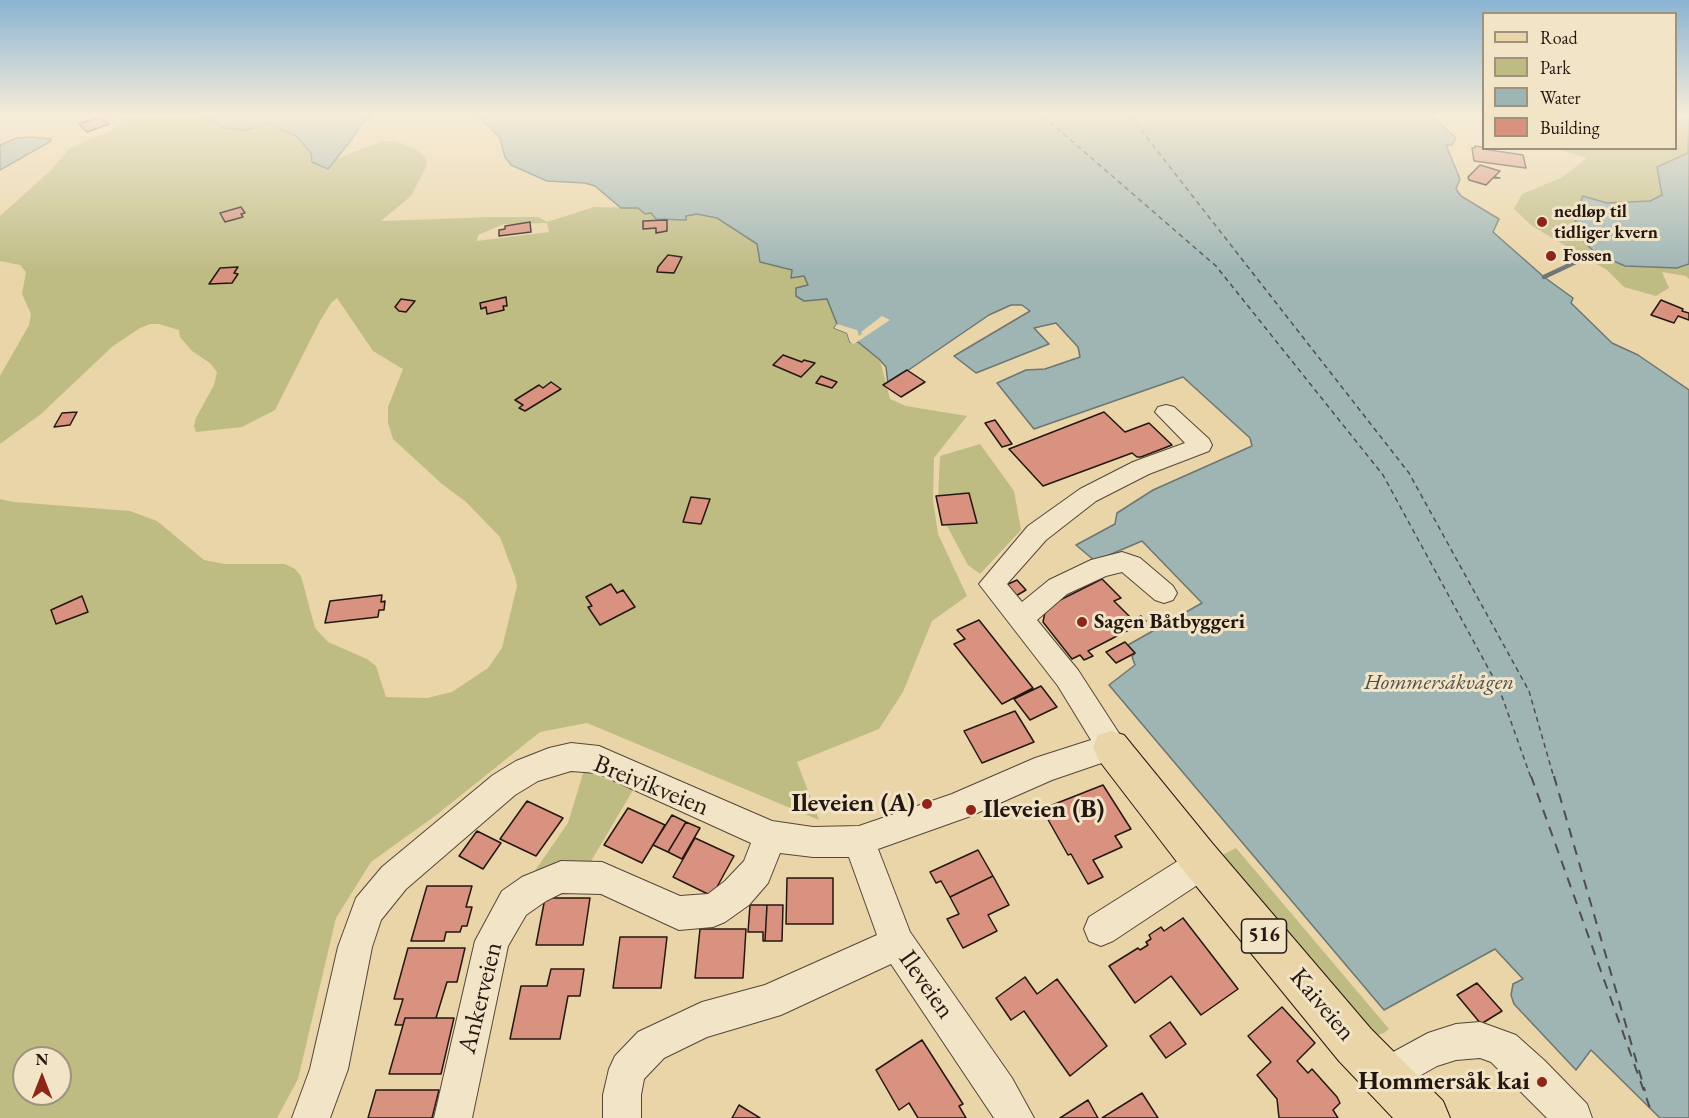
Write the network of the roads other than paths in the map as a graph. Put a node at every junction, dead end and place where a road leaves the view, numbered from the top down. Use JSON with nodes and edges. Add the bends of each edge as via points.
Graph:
{"nodes":[{"id":1,"x":1166,"y":412,"type":"dead end"},
{"id":2,"x":1164,"y":593,"type":"dead end"},
{"id":3,"x":1022,"y":618,"type":"junction"},
{"id":4,"x":1111,"y":747,"type":"junction"},
{"id":5,"x":770,"y":836,"type":"junction"},
{"id":6,"x":859,"y":841,"type":"junction"},
{"id":7,"x":1203,"y":863,"type":"junction"},
{"id":8,"x":1101,"y":929,"type":"dead end"},
{"id":9,"x":897,"y":943,"type":"junction"},
{"id":10,"x":1386,"y":1076,"type":"junction"},
{"id":11,"x":311,"y":1118,"type":"edge"},
{"id":12,"x":453,"y":1118,"type":"edge"},
{"id":13,"x":622,"y":1118,"type":"edge"},
{"id":14,"x":1015,"y":1118,"type":"edge"},
{"id":15,"x":1426,"y":1118,"type":"edge"},
{"id":16,"x":1573,"y":1118,"type":"edge"}],
"edges":[{"from":1,"to":3,"type":"street","via":[[1201,445],[1141,468],[1088,495],[1037,533],[992,584]]},
{"from":2,"to":3,"type":"street","via":[[1122,562],[1100,567],[1058,587]]},
{"from":3,"to":4,"type":"street","via":[[1068,678]]},
{"from":4,"to":6,"type":"street","name":"Breivikveien","via":[[1046,768],[957,807]]},
{"from":4,"to":7,"type":"main road","name":"Kaiveien","number":"516"},
{"from":5,"to":6,"type":"street","name":"Breivikveien","via":[[813,842]]},
{"from":5,"to":11,"type":"street","name":"Breivikveien","via":[[599,760],[571,757],[549,762],[504,785],[394,878],[368,910],[355,947],[329,1069]]},
{"from":5,"to":12,"type":"street","name":"Ankerveien","via":[[756,872],[737,893],[713,910],[679,913],[602,878],[561,877],[514,903],[492,941]]},
{"from":6,"to":9,"type":"street","name":"Ileveien"},
{"from":7,"to":8,"type":"street"},
{"from":7,"to":10,"type":"main road","name":"Kaiveien","number":"516","via":[[1355,1045]]},
{"from":9,"to":13,"type":"street","via":[[768,1002],[702,1020],[651,1045],[628,1069]]},
{"from":9,"to":14,"type":"street","name":"Ileveien"},
{"from":10,"to":15,"type":"main road","name":"Kaiveien","number":"516"},
{"from":10,"to":16,"type":"street","via":[[1428,1051],[1456,1042],[1480,1040],[1503,1048]]}]}
